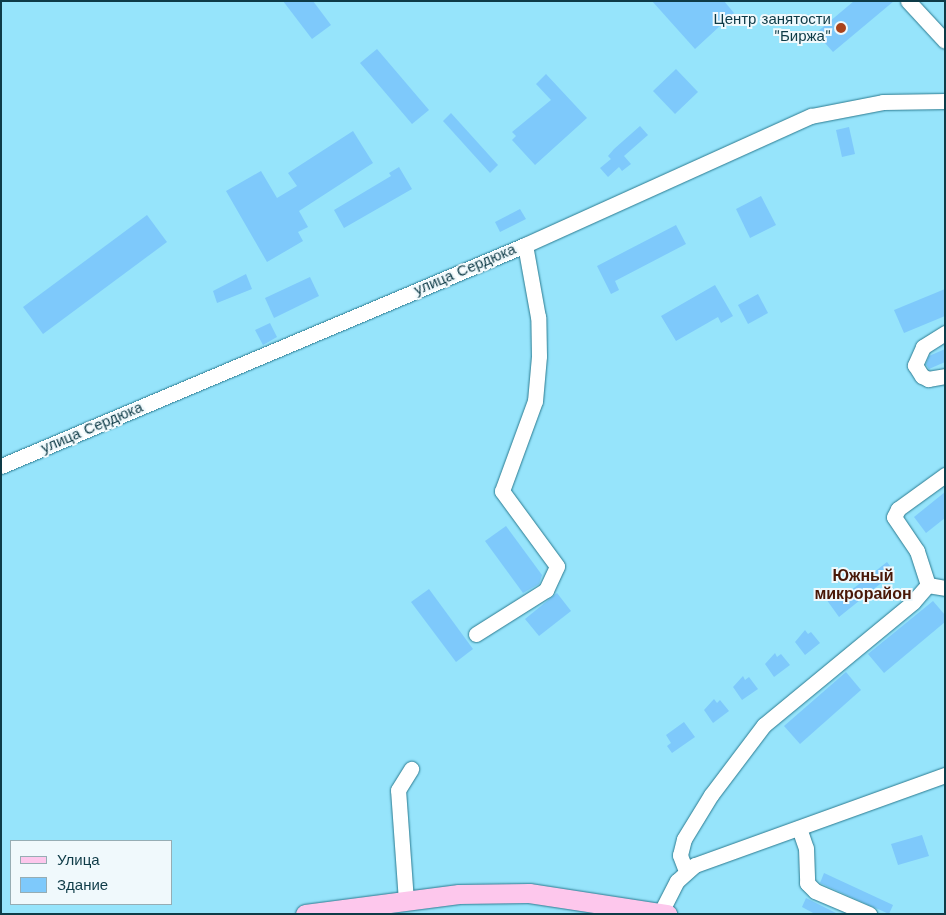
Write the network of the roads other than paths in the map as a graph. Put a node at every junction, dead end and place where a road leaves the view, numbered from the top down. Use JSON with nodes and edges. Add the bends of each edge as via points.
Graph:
{"nodes":[{"id":1,"x":908,"y":1,"type":"edge"},
{"id":2,"x":945,"y":41,"type":"edge"},
{"id":3,"x":941,"y":103,"type":"edge"},
{"id":4,"x":525,"y":245,"type":"junction"},
{"id":5,"x":945,"y":333,"type":"edge"},
{"id":6,"x":945,"y":376,"type":"edge"},
{"id":7,"x":4,"y":460,"type":"edge"},
{"id":8,"x":945,"y":475,"type":"edge"},
{"id":9,"x":928,"y":584,"type":"junction"},
{"id":10,"x":945,"y":588,"type":"edge"},
{"id":11,"x":476,"y":634,"type":"dead end"},
{"id":12,"x":411,"y":769,"type":"dead end"},
{"id":13,"x":945,"y":776,"type":"edge"},
{"id":14,"x":800,"y":828,"type":"junction"},
{"id":15,"x":686,"y":871,"type":"junction"},
{"id":16,"x":406,"y":901,"type":"junction"},
{"id":17,"x":373,"y":910,"type":"edge"},
{"id":18,"x":664,"y":913,"type":"edge"},
{"id":19,"x":305,"y":914,"type":"edge"},
{"id":20,"x":869,"y":914,"type":"edge"}],
"edges":[{"from":1,"to":2,"type":"street"},
{"from":3,"to":4,"type":"street","name":"улица Сердюка","via":[[883,102],[811,116]]},
{"from":4,"to":7,"type":"street","name":"улица Сердюка"},
{"from":4,"to":11,"type":"street","via":[[538,317],[535,401],[502,491],[557,566],[546,590]]},
{"from":5,"to":6,"type":"street","via":[[923,347],[915,365],[928,379]]},
{"from":8,"to":9,"type":"street","via":[[898,509],[894,517],[917,551]]},
{"from":9,"to":10,"type":"street"},
{"from":9,"to":15,"type":"street","via":[[913,602],[764,725],[711,795],[684,839],[680,855]]},
{"from":12,"to":16,"type":"street","via":[[398,790]]},
{"from":13,"to":14,"type":"street"},
{"from":14,"to":15,"type":"street","via":[[705,860]]},
{"from":14,"to":20,"type":"street","via":[[806,848],[807,883],[815,891]]},
{"from":15,"to":18,"type":"street","via":[[676,881]]},
{"from":16,"to":17,"type":"main road"},
{"from":16,"to":18,"type":"main road","via":[[459,894],[529,893]]},
{"from":17,"to":19,"type":"main road"}]}
